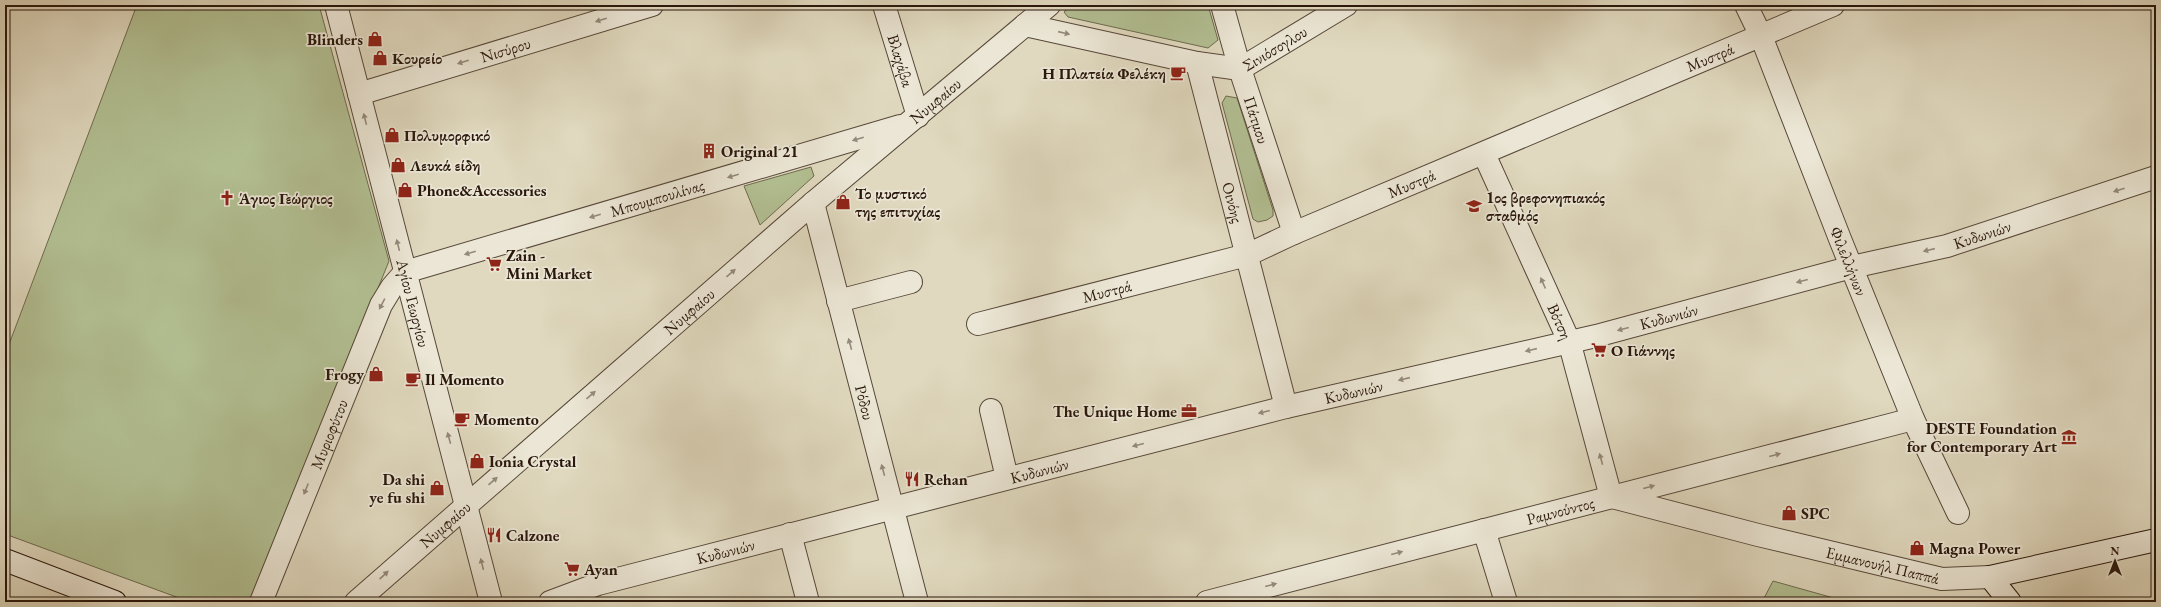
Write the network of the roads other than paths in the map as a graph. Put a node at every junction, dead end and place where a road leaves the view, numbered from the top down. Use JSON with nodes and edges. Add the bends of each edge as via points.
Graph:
{"nodes":[{"id":1,"x":336,"y":5,"type":"edge"},
{"id":2,"x":652,"y":5,"type":"edge"},
{"id":3,"x":884,"y":5,"type":"edge"},
{"id":4,"x":1049,"y":5,"type":"edge"},
{"id":5,"x":1222,"y":5,"type":"edge"},
{"id":6,"x":1346,"y":5,"type":"edge"},
{"id":7,"x":1746,"y":5,"type":"edge"},
{"id":8,"x":1833,"y":5,"type":"edge"},
{"id":9,"x":1026,"y":25,"type":"junction"},
{"id":10,"x":1761,"y":36,"type":"junction"},
{"id":11,"x":1197,"y":64,"type":"junction"},
{"id":12,"x":1240,"y":69,"type":"junction"},
{"id":13,"x":359,"y":94,"type":"junction"},
{"id":14,"x":913,"y":120,"type":"junction"},
{"id":15,"x":1484,"y":154,"type":"junction"},
{"id":16,"x":2156,"y":177,"type":"edge"},
{"id":17,"x":813,"y":203,"type":"junction"},
{"id":18,"x":1294,"y":233,"type":"junction"},
{"id":19,"x":1247,"y":255,"type":"junction"},
{"id":20,"x":1852,"y":268,"type":"junction"},
{"id":21,"x":405,"y":272,"type":"junction"},
{"id":22,"x":911,"y":282,"type":"dead end"},
{"id":23,"x":838,"y":301,"type":"junction"},
{"id":24,"x":978,"y":324,"type":"dead end"},
{"id":25,"x":1569,"y":341,"type":"junction"},
{"id":26,"x":1286,"y":407,"type":"junction"},
{"id":27,"x":991,"y":410,"type":"dead end"},
{"id":28,"x":1913,"y":419,"type":"junction"},
{"id":29,"x":1007,"y":478,"type":"junction"},
{"id":30,"x":1611,"y":497,"type":"junction"},
{"id":31,"x":466,"y":504,"type":"junction"},
{"id":32,"x":893,"y":508,"type":"junction"},
{"id":33,"x":1958,"y":513,"type":"dead end"},
{"id":34,"x":1484,"y":530,"type":"junction"},
{"id":35,"x":790,"y":534,"type":"junction"},
{"id":36,"x":2156,"y":540,"type":"edge"},
{"id":37,"x":5,"y":560,"type":"edge"},
{"id":38,"x":1990,"y":577,"type":"junction"},
{"id":39,"x":601,"y":593,"type":"edge"},
{"id":40,"x":115,"y":602,"type":"edge"},
{"id":41,"x":262,"y":602,"type":"edge"},
{"id":42,"x":356,"y":602,"type":"edge"},
{"id":43,"x":491,"y":602,"type":"edge"},
{"id":44,"x":550,"y":602,"type":"edge"},
{"id":45,"x":808,"y":602,"type":"edge"},
{"id":46,"x":917,"y":602,"type":"edge"},
{"id":47,"x":1206,"y":602,"type":"edge"},
{"id":48,"x":1506,"y":602,"type":"edge"},
{"id":49,"x":1990,"y":602,"type":"edge"},
{"id":50,"x":2010,"y":602,"type":"edge"}],
"edges":[{"from":1,"to":13,"type":"street","name":"Αγίου Γεωργίου"},
{"from":2,"to":13,"type":"street","name":"Νισύρου","one_way":true},
{"from":3,"to":14,"type":"street","name":"Βλαχάβα"},
{"from":4,"to":9,"type":"street","name":"Νυμφαίου"},
{"from":5,"to":12,"type":"street","name":"Πάτμου"},
{"from":6,"to":12,"type":"street","name":"Σινιόσογλου"},
{"from":7,"to":10,"type":"street","name":"Φιλελλήνων"},
{"from":8,"to":10,"type":"street","name":"Μυστρά"},
{"from":9,"to":11,"type":"street","one_way":true},
{"from":9,"to":14,"type":"street","name":"Νυμφαίου"},
{"from":10,"to":15,"type":"street","name":"Μυστρά"},
{"from":10,"to":20,"type":"street","name":"Φιλελλήνων"},
{"from":11,"to":12,"type":"street","name":"Σινιόσογλου"},
{"from":11,"to":19,"type":"street","name":"Οινόης"},
{"from":12,"to":18,"type":"street","name":"Πάτμου"},
{"from":21,"to":13,"type":"street","name":"Αγίου Γεωργίου","one_way":true},
{"from":14,"to":17,"type":"street","name":"Νυμφαίου"},
{"from":14,"to":21,"type":"street","name":"Μπουμπουλίνας","one_way":true},
{"from":15,"to":18,"type":"street","name":"Μυστρά"},
{"from":25,"to":15,"type":"street","name":"Βότση","one_way":true},
{"from":16,"to":20,"type":"street","name":"Κυδωνιών","one_way":true,"via":[[1947,246]]},
{"from":17,"to":23,"type":"street","name":"Ρόδου"},
{"from":31,"to":17,"type":"street","name":"Νυμφαίου","one_way":true},
{"from":18,"to":19,"type":"street","name":"Μυστρά"},
{"from":19,"to":24,"type":"street","name":"Μυστρά"},
{"from":19,"to":26,"type":"street","name":"Οινόης"},
{"from":20,"to":25,"type":"street","name":"Κυδωνιών","one_way":true},
{"from":20,"to":28,"type":"street","name":"Φιλελλήνων"},
{"from":31,"to":21,"type":"street","name":"Αγίου Γεωργίου","one_way":true},
{"from":21,"to":41,"type":"street","name":"Μυριοφύτου","one_way":true,"via":[[381,305]]},
{"from":22,"to":23,"type":"street"},
{"from":32,"to":23,"type":"street","name":"Ρόδου","one_way":true},
{"from":25,"to":26,"type":"street","name":"Κυδωνιών","one_way":true},
{"from":30,"to":25,"type":"street","name":"Βότση","one_way":true},
{"from":26,"to":29,"type":"street","name":"Κυδωνιών","one_way":true},
{"from":27,"to":29,"type":"street"},
{"from":30,"to":28,"type":"street","name":"Ραμνούντος","one_way":true},
{"from":28,"to":33,"type":"street","name":"Φιλελλήνων"},
{"from":29,"to":32,"type":"street","name":"Κυδωνιών"},
{"from":30,"to":34,"type":"street","name":"Ραμνούντος"},
{"from":30,"to":38,"type":"street","name":"Εμμανουήλ Παππά","via":[[1942,578]]},
{"from":42,"to":31,"type":"street","name":"Νυμφαίου","one_way":true},
{"from":43,"to":31,"type":"street","name":"Αγίου Γεωργίου","one_way":true},
{"from":32,"to":35,"type":"street","name":"Κυδωνιών"},
{"from":32,"to":46,"type":"street","name":"Ρόδου"},
{"from":47,"to":34,"type":"street","name":"Ραμνούντος","one_way":true},
{"from":34,"to":48,"type":"street"},
{"from":35,"to":39,"type":"street","name":"Κυδωνιών"},
{"from":35,"to":45,"type":"street"},
{"from":36,"to":38,"type":"street","name":"Εμμανουήλ Παππά"},
{"from":37,"to":40,"type":"street"},
{"from":38,"to":49,"type":"street"},
{"from":38,"to":50,"type":"street"},
{"from":39,"to":44,"type":"street","name":"Κυδωνιών"}]}
